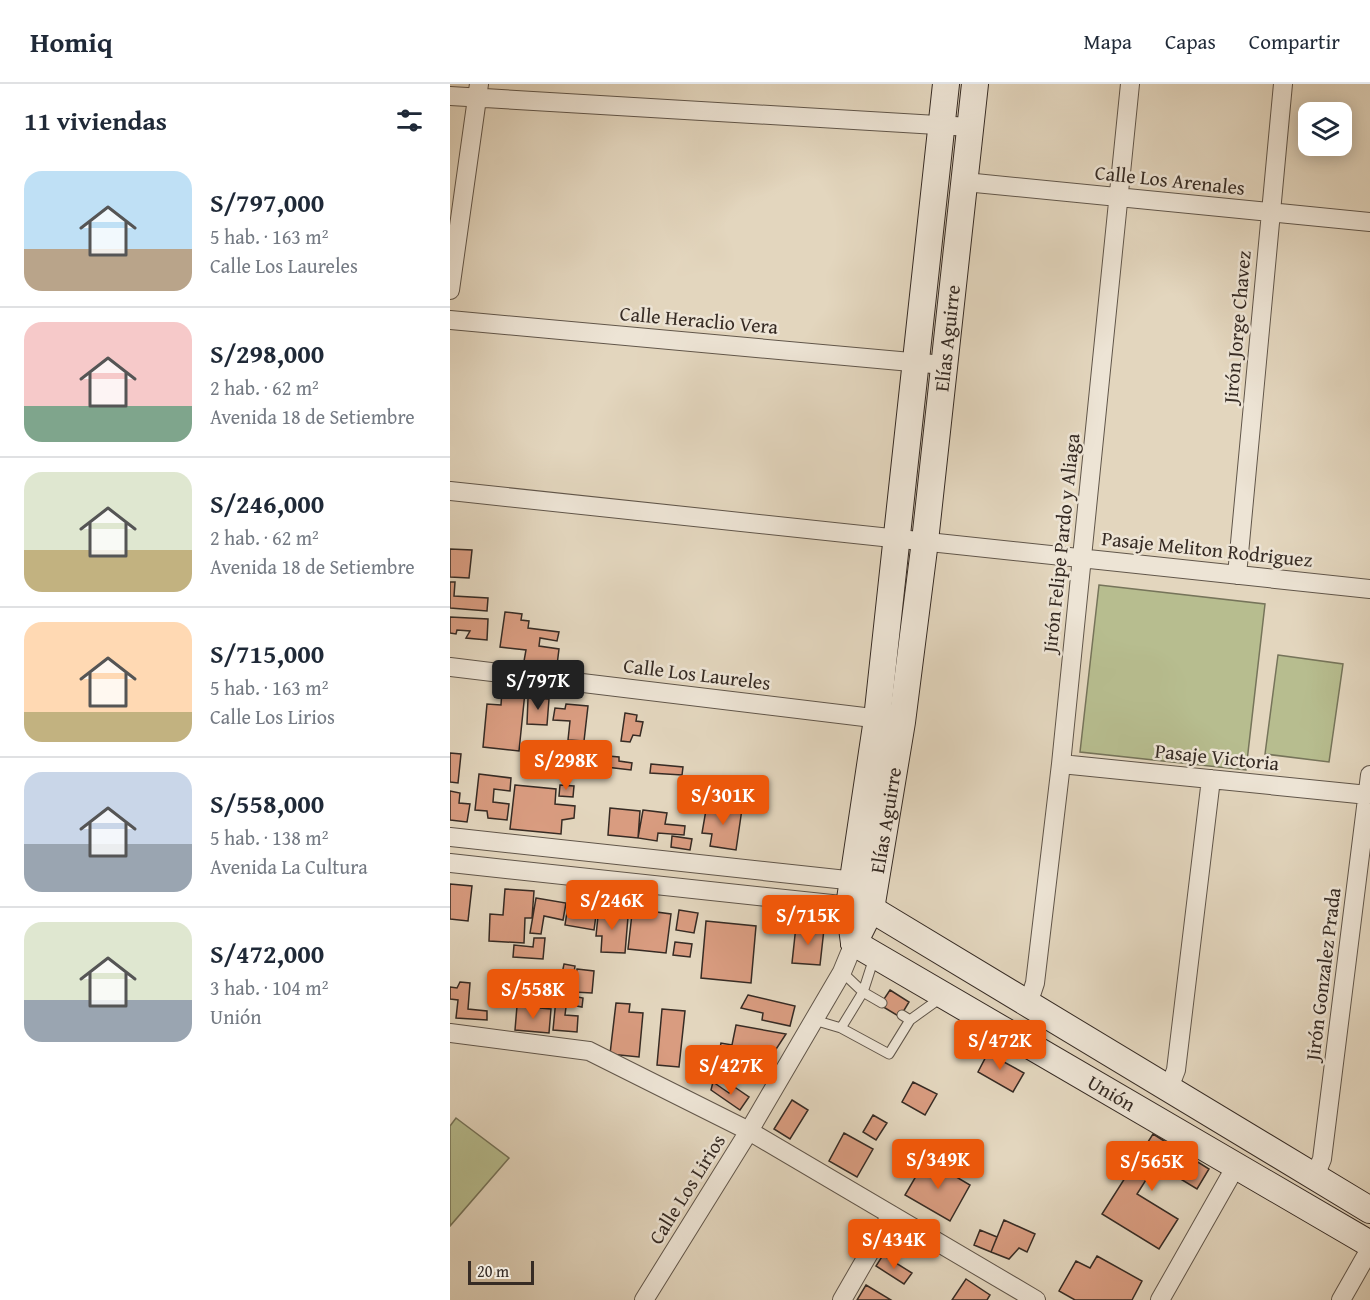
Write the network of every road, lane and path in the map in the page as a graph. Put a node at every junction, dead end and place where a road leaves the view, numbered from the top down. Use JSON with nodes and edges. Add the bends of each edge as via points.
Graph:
{"nodes":[{"id":1,"x":946,"y":84,"type":"edge"},
{"id":2,"x":975,"y":84,"type":"edge"},
{"id":3,"x":1130,"y":84,"type":"edge"},
{"id":4,"x":1283,"y":84,"type":"edge"},
{"id":5,"x":478,"y":90,"type":"edge"},
{"id":6,"x":450,"y":96,"type":"edge"},
{"id":7,"x":942,"y":127,"type":"junction"},
{"id":8,"x":970,"y":127,"type":"junction"},
{"id":9,"x":965,"y":182,"type":"junction"},
{"id":10,"x":1118,"y":197,"type":"junction"},
{"id":11,"x":1271,"y":212,"type":"junction"},
{"id":12,"x":1370,"y":222,"type":"edge"},
{"id":13,"x":450,"y":290,"type":"edge"},
{"id":14,"x":450,"y":320,"type":"edge"},
{"id":15,"x":916,"y":362,"type":"junction"},
{"id":16,"x":944,"y":365,"type":"junction"},
{"id":17,"x":450,"y":491,"type":"edge"},
{"id":18,"x":895,"y":539,"type":"junction"},
{"id":19,"x":925,"y":541,"type":"junction"},
{"id":20,"x":1082,"y":558,"type":"junction"},
{"id":21,"x":1237,"y":575,"type":"junction"},
{"id":22,"x":1370,"y":589,"type":"edge"},
{"id":23,"x":450,"y":667,"type":"edge"},
{"id":24,"x":877,"y":719,"type":"junction"},
{"id":25,"x":902,"y":722,"type":"junction"},
{"id":26,"x":1061,"y":764,"type":"junction"},
{"id":27,"x":1370,"y":775,"type":"edge"},
{"id":28,"x":1210,"y":779,"type":"junction"},
{"id":29,"x":1368,"y":795,"type":"junction"},
{"id":30,"x":450,"y":837,"type":"edge"},
{"id":31,"x":1366,"y":851,"type":"edge"},
{"id":32,"x":450,"y":863,"type":"edge"},
{"id":33,"x":862,"y":895,"type":"junction"},
{"id":34,"x":865,"y":949,"type":"junction"},
{"id":35,"x":842,"y":972,"type":"junction"},
{"id":36,"x":863,"y":992,"type":"junction"},
{"id":37,"x":944,"y":995,"type":"junction"},
{"id":38,"x":882,"y":1003,"type":"dead end"},
{"id":39,"x":1028,"y":1004,"type":"junction"},
{"id":40,"x":814,"y":1020,"type":"junction"},
{"id":41,"x":841,"y":1028,"type":"junction"},
{"id":42,"x":450,"y":1033,"type":"edge"},
{"id":43,"x":1169,"y":1088,"type":"junction"},
{"id":44,"x":749,"y":1131,"type":"junction"},
{"id":45,"x":1236,"y":1166,"type":"junction"},
{"id":46,"x":1315,"y":1176,"type":"junction"},
{"id":47,"x":1370,"y":1210,"type":"edge"},
{"id":48,"x":891,"y":1215,"type":"junction"},
{"id":49,"x":1370,"y":1244,"type":"edge"},
{"id":50,"x":1370,"y":1249,"type":"edge"},
{"id":51,"x":1024,"y":1297,"type":"edge"},
{"id":52,"x":644,"y":1300,"type":"edge"},
{"id":53,"x":842,"y":1300,"type":"edge"},
{"id":54,"x":1160,"y":1300,"type":"edge"},
{"id":55,"x":1341,"y":1300,"type":"edge"}],
"edges":[{"from":1,"to":7,"type":"street","name":"Elías Aguirre"},
{"from":2,"to":8,"type":"street","name":"Elías Aguirre"},
{"from":3,"to":10,"type":"street","name":"Jirón Felipe Pardo y Aliaga"},
{"from":4,"to":11,"type":"street","name":"Jirón Jorge Chavez"},
{"from":5,"to":6,"type":"street"},
{"from":5,"to":7,"type":"street"},
{"from":5,"to":13,"type":"street"},
{"from":7,"to":8,"type":"street"},
{"from":7,"to":15,"type":"street","name":"Elías Aguirre"},
{"from":8,"to":9,"type":"street","name":"Elías Aguirre"},
{"from":9,"to":10,"type":"street","name":"Calle Los Arenales"},
{"from":9,"to":16,"type":"street","name":"Elías Aguirre"},
{"from":10,"to":11,"type":"street","name":"Calle Los Arenales"},
{"from":10,"to":20,"type":"street","name":"Jirón Felipe Pardo y Aliaga"},
{"from":11,"to":12,"type":"street","name":"Calle Los Arenales"},
{"from":11,"to":21,"type":"street","name":"Jirón Jorge Chavez"},
{"from":14,"to":15,"type":"street","name":"Calle Heraclio Vera"},
{"from":15,"to":16,"type":"street","name":"Calle Heraclio Vera"},
{"from":15,"to":18,"type":"street","name":"Elías Aguirre"},
{"from":16,"to":19,"type":"street","name":"Elías Aguirre"},
{"from":17,"to":18,"type":"street","name":"Pasaje Meliton Rodriguez"},
{"from":18,"to":19,"type":"street","name":"Pasaje Meliton Rodriguez"},
{"from":18,"to":24,"type":"street","name":"Elías Aguirre"},
{"from":19,"to":20,"type":"street","name":"Pasaje Meliton Rodriguez"},
{"from":19,"to":25,"type":"street","name":"Elías Aguirre"},
{"from":20,"to":21,"type":"street","name":"Pasaje Meliton Rodriguez"},
{"from":20,"to":26,"type":"street","name":"Jirón Felipe Pardo y Aliaga"},
{"from":21,"to":22,"type":"street","name":"Pasaje Meliton Rodriguez"},
{"from":23,"to":24,"type":"street","name":"Calle Los Laureles"},
{"from":24,"to":25,"type":"street","name":"Calle Los Laureles"},
{"from":24,"to":33,"type":"street","name":"Elías Aguirre"},
{"from":25,"to":33,"type":"street","name":"Elías Aguirre"},
{"from":26,"to":28,"type":"street","name":"Pasaje Victoria"},
{"from":26,"to":39,"type":"street","name":"Jirón Felipe Pardo y Aliaga","via":[[1035,983]]},
{"from":27,"to":29,"type":"street","name":"Jirón Gonzalez Prada"},
{"from":28,"to":29,"type":"street","name":"Pasaje Victoria"},
{"from":28,"to":43,"type":"street","via":[[1176,1070]]},
{"from":29,"to":31,"type":"street","name":"Jirón Gonzalez Prada"},
{"from":30,"to":33,"type":"street"},
{"from":31,"to":46,"type":"street","name":"Jirón Gonzalez Prada","via":[[1322,1159]]},
{"from":32,"to":33,"type":"street"},
{"from":33,"to":34,"type":"street","name":"Elías Aguirre"},
{"from":33,"to":39,"type":"street","name":"Unión"},
{"from":34,"to":35,"type":"street","name":"Calle Los Lirios"},
{"from":34,"to":36,"type":"lane"},
{"from":34,"to":37,"type":"street","name":"Unión"},
{"from":35,"to":36,"type":"lane"},
{"from":35,"to":40,"type":"street","name":"Calle Los Lirios"},
{"from":36,"to":38,"type":"lane"},
{"from":36,"to":41,"type":"lane"},
{"from":37,"to":41,"type":"lane","via":[[906,1017],[890,1054]]},
{"from":37,"to":45,"type":"street","name":"Unión"},
{"from":39,"to":43,"type":"street","name":"Unión"},
{"from":40,"to":41,"type":"lane"},
{"from":40,"to":44,"type":"street","name":"Calle Los Lirios"},
{"from":42,"to":44,"type":"street","via":[[589,1051]]},
{"from":43,"to":46,"type":"street","name":"Unión"},
{"from":44,"to":48,"type":"street"},
{"from":44,"to":52,"type":"street","name":"Calle Los Lirios"},
{"from":45,"to":49,"type":"street","name":"Unión"},
{"from":45,"to":54,"type":"street"},
{"from":46,"to":47,"type":"street","name":"Unión"},
{"from":48,"to":51,"type":"street"},
{"from":48,"to":53,"type":"street"},
{"from":50,"to":55,"type":"street"}]}
